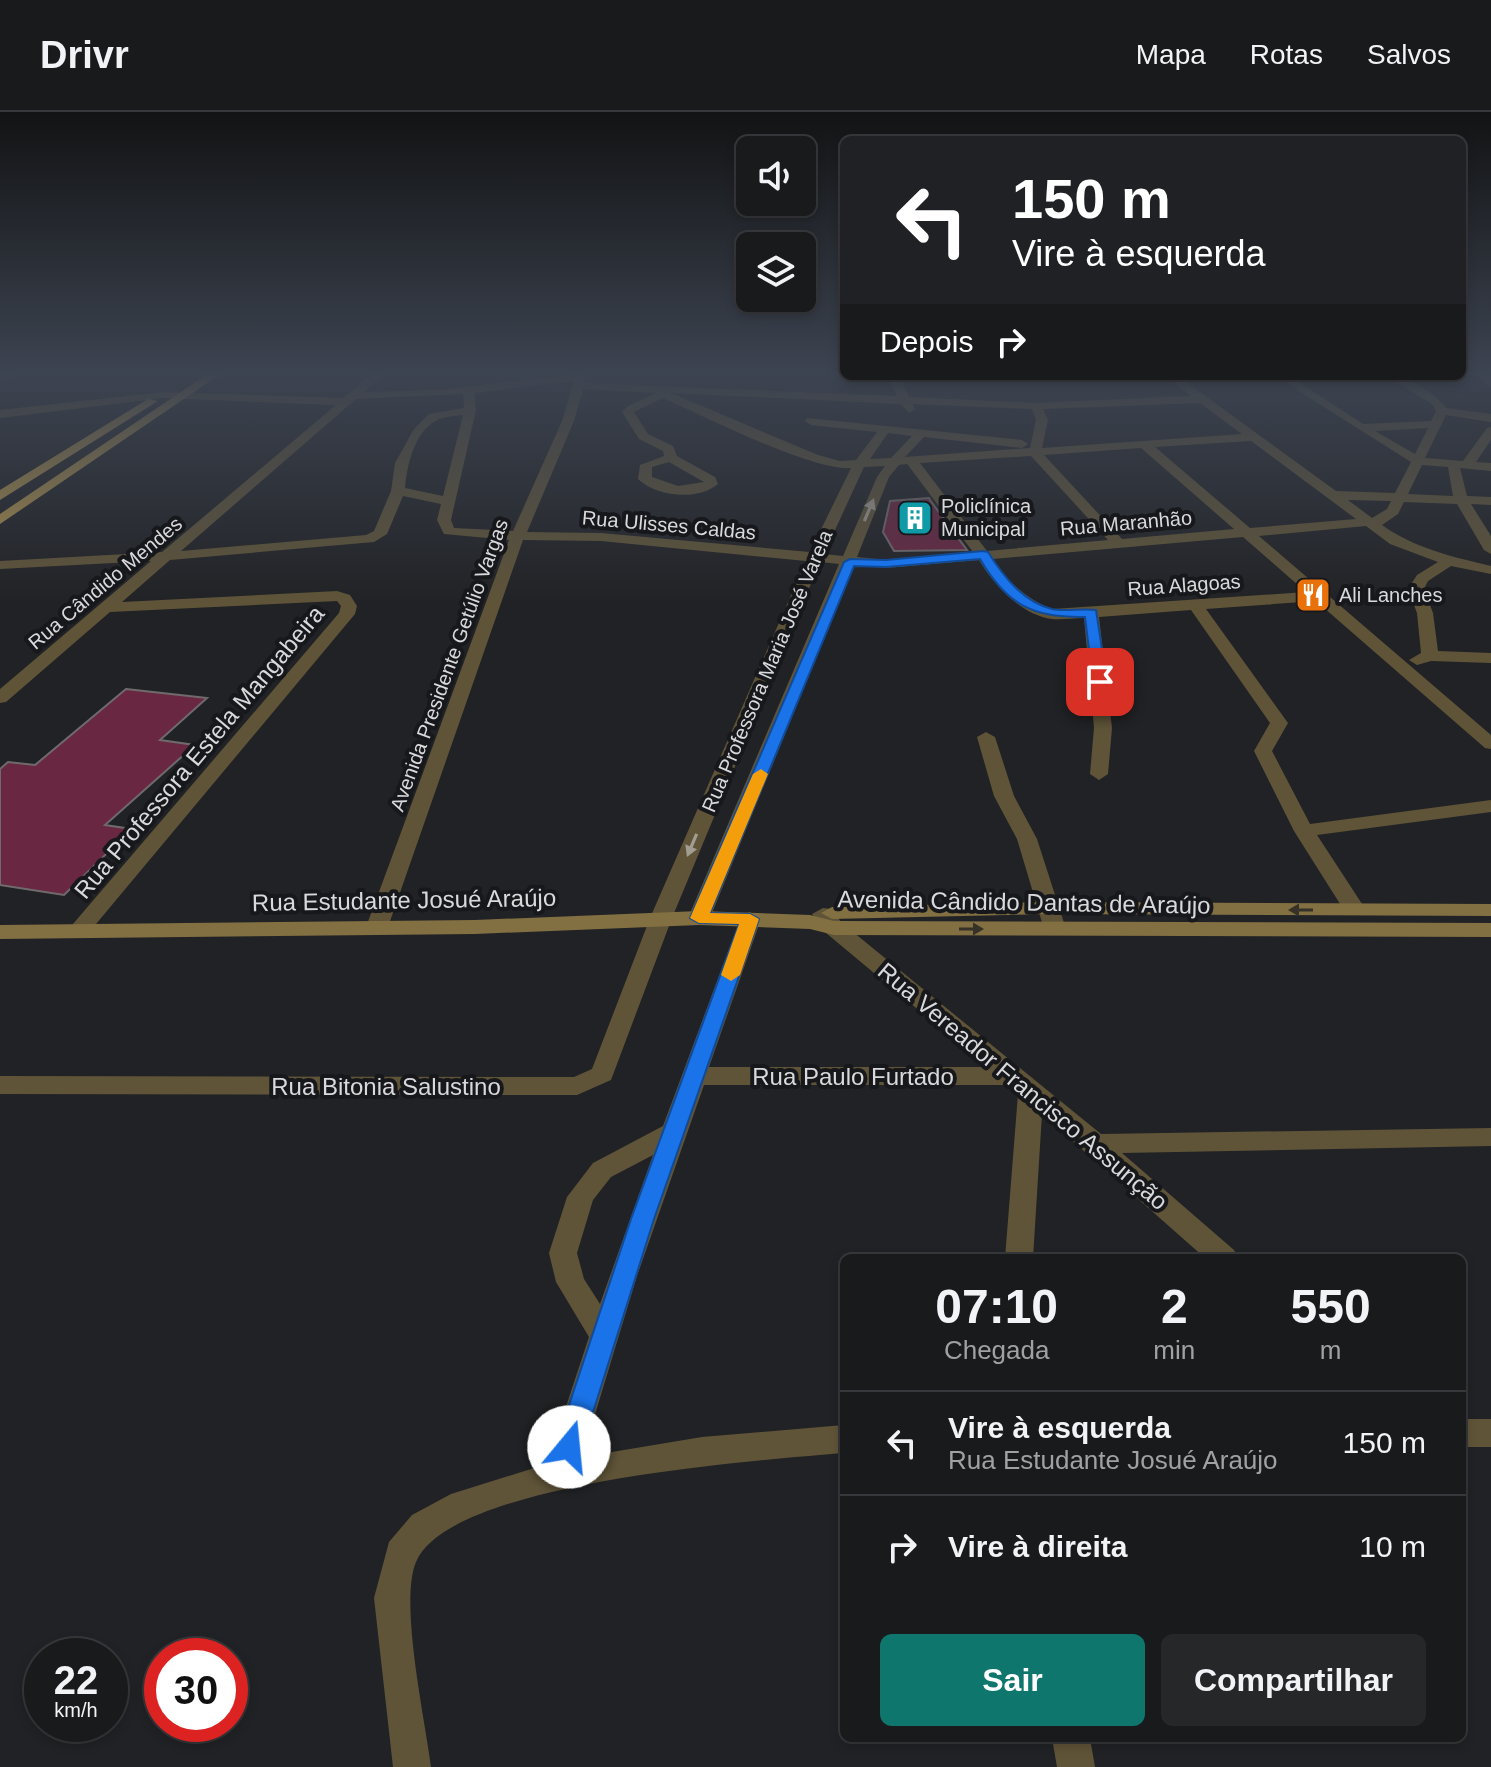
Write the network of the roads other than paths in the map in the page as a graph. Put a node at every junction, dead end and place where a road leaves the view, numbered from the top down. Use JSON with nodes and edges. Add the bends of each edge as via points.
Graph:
{"nodes":[{"id":1,"x":72,"y":450,"type":"edge"},
{"id":2,"x":104,"y":450,"type":"edge"},
{"id":3,"x":291,"y":450,"type":"edge"},
{"id":4,"x":409,"y":450,"type":"edge"},
{"id":5,"x":461,"y":450,"type":"edge"},
{"id":6,"x":552,"y":450,"type":"edge"},
{"id":7,"x":669,"y":450,"type":"edge"},
{"id":8,"x":795,"y":450,"type":"edge"},
{"id":9,"x":869,"y":450,"type":"edge"},
{"id":10,"x":905,"y":450,"type":"edge"},
{"id":11,"x":1023,"y":450,"type":"edge"},
{"id":12,"x":1036,"y":450,"type":"edge"},
{"id":13,"x":1151,"y":450,"type":"edge"},
{"id":14,"x":1271,"y":450,"type":"edge"},
{"id":15,"x":1399,"y":450,"type":"edge"},
{"id":16,"x":1423,"y":450,"type":"edge"},
{"id":17,"x":1474,"y":450,"type":"edge"},
{"id":18,"x":671,"y":458,"type":"junction"},
{"id":19,"x":1418,"y":461,"type":"junction"},
{"id":20,"x":912,"y":462,"type":"junction"},
{"id":21,"x":892,"y":464,"type":"junction"},
{"id":22,"x":1460,"y":465,"type":"junction"},
{"id":23,"x":858,"y":466,"type":"junction"},
{"id":24,"x":1491,"y":467,"type":"edge"},
{"id":25,"x":32,"y":476,"type":"junction"},
{"id":26,"x":62,"y":478,"type":"junction"},
{"id":27,"x":398,"y":491,"type":"junction"},
{"id":28,"x":1330,"y":495,"type":"junction"},
{"id":29,"x":0,"y":496,"type":"edge"},
{"id":30,"x":1398,"y":499,"type":"junction"},
{"id":31,"x":1461,"y":501,"type":"junction"},
{"id":32,"x":1491,"y":501,"type":"edge"},
{"id":33,"x":450,"y":502,"type":"junction"},
{"id":34,"x":2,"y":517,"type":"edge"},
{"id":35,"x":1368,"y":524,"type":"junction"},
{"id":36,"x":1247,"y":534,"type":"junction"},
{"id":37,"x":518,"y":535,"type":"junction"},
{"id":38,"x":1119,"y":544,"type":"junction"},
{"id":39,"x":1491,"y":550,"type":"edge"},
{"id":40,"x":983,"y":555,"type":"junction"},
{"id":41,"x":168,"y":556,"type":"junction"},
{"id":42,"x":814,"y":559,"type":"junction"},
{"id":43,"x":1449,"y":561,"type":"junction"},
{"id":44,"x":850,"y":562,"type":"junction"},
{"id":45,"x":886,"y":564,"type":"joint"},
{"id":46,"x":0,"y":565,"type":"edge"},
{"id":47,"x":1491,"y":570,"type":"edge"},
{"id":48,"x":1318,"y":596,"type":"junction"},
{"id":49,"x":1194,"y":604,"type":"junction"},
{"id":50,"x":109,"y":607,"type":"junction"},
{"id":51,"x":1091,"y":613,"type":"junction"},
{"id":52,"x":1430,"y":656,"type":"junction"},
{"id":53,"x":1491,"y":658,"type":"edge"},
{"id":54,"x":1399,"y":665,"type":"junction"},
{"id":55,"x":0,"y":698,"type":"edge"},
{"id":56,"x":986,"y":737,"type":"dead end"},
{"id":57,"x":1491,"y":744,"type":"edge"},
{"id":58,"x":1099,"y":774,"type":"dead end"},
{"id":59,"x":1491,"y":806,"type":"edge"},
{"id":60,"x":1304,"y":831,"type":"junction"},
{"id":61,"x":1355,"y":910,"type":"junction"},
{"id":62,"x":1417,"y":910,"type":"junction"},
{"id":63,"x":1491,"y":910,"type":"edge"},
{"id":64,"x":661,"y":918,"type":"junction"},
{"id":65,"x":699,"y":918,"type":"junction"},
{"id":66,"x":750,"y":919,"type":"junction"},
{"id":67,"x":1051,"y":919,"type":"junction"},
{"id":68,"x":1202,"y":920,"type":"junction"},
{"id":69,"x":822,"y":921,"type":"junction"},
{"id":70,"x":377,"y":927,"type":"junction"},
{"id":71,"x":1428,"y":930,"type":"junction"},
{"id":72,"x":1491,"y":930,"type":"edge"},
{"id":73,"x":78,"y":931,"type":"junction"},
{"id":74,"x":0,"y":932,"type":"edge"},
{"id":75,"x":696,"y":1076,"type":"junction"},
{"id":76,"x":1021,"y":1084,"type":"junction"},
{"id":77,"x":0,"y":1085,"type":"edge"},
{"id":78,"x":672,"y":1133,"type":"junction"},
{"id":79,"x":1491,"y":1137,"type":"edge"},
{"id":80,"x":1095,"y":1144,"type":"junction"},
{"id":81,"x":1019,"y":1254,"type":"edge"},
{"id":82,"x":1219,"y":1254,"type":"edge"},
{"id":83,"x":604,"y":1335,"type":"junction"},
{"id":84,"x":1466,"y":1433,"type":"edge"},
{"id":85,"x":1491,"y":1433,"type":"edge"},
{"id":86,"x":840,"y":1439,"type":"edge"},
{"id":87,"x":560,"y":1475,"type":"junction"},
{"id":88,"x":1072,"y":1742,"type":"edge"},
{"id":89,"x":412,"y":1767,"type":"edge"},
{"id":90,"x":1076,"y":1767,"type":"edge"}],
"edges":[{"from":1,"to":25,"type":"highway"},
{"from":2,"to":26,"type":"highway"},
{"from":3,"to":41,"type":"street","name":"Rua Cândido Mendes"},
{"from":4,"to":27,"type":"street","via":[[401,463]]},
{"from":5,"to":33,"type":"street"},
{"from":6,"to":37,"type":"street","name":"Avenida Presidente Getúlio Vargas"},
{"from":7,"to":18,"type":"street"},
{"from":8,"to":23,"type":"street"},
{"from":9,"to":23,"type":"street","name":"Rua Professora Maria José Varela"},
{"from":10,"to":21,"type":"street","name":"Rua Professora Maria José Varela"},
{"from":11,"to":20,"type":"street"},
{"from":12,"to":38,"type":"street"},
{"from":13,"to":36,"type":"street"},
{"from":14,"to":28,"type":"street"},
{"from":15,"to":19,"type":"street"},
{"from":16,"to":19,"type":"street"},
{"from":17,"to":22,"type":"street"},
{"from":18,"to":18,"type":"street","via":[[710,480],[711,484],[690,491],[645,479],[646,465]]},
{"from":19,"to":22,"type":"street"},
{"from":19,"to":30,"type":"street"},
{"from":20,"to":21,"type":"street"},
{"from":20,"to":40,"type":"street"},
{"from":21,"to":23,"type":"street"},
{"from":44,"to":21,"type":"street","name":"Rua Professora Maria José Varela","one_way":true},
{"from":22,"to":24,"type":"street"},
{"from":22,"to":31,"type":"street","via":[[1452,477]]},
{"from":23,"to":42,"type":"street","name":"Rua Professora Maria José Varela"},
{"from":25,"to":26,"type":"highway"},
{"from":25,"to":29,"type":"highway"},
{"from":26,"to":34,"type":"highway"},
{"from":27,"to":33,"type":"street"},
{"from":27,"to":41,"type":"street","via":[[380,534],[360,540]]},
{"from":28,"to":30,"type":"street"},
{"from":28,"to":35,"type":"street"},
{"from":30,"to":31,"type":"street"},
{"from":30,"to":35,"type":"street","via":[[1389,516]]},
{"from":31,"to":32,"type":"street"},
{"from":31,"to":39,"type":"street"},
{"from":33,"to":37,"type":"street","name":"Rua Ulisses Caldas","via":[[444,520],[449,531]]},
{"from":35,"to":36,"type":"street","name":"Rua Maranhão"},
{"from":35,"to":43,"type":"street","via":[[1395,541]]},
{"from":36,"to":38,"type":"street","name":"Rua Maranhão"},
{"from":36,"to":48,"type":"street"},
{"from":37,"to":42,"type":"street","name":"Rua Ulisses Caldas","via":[[601,537]]},
{"from":37,"to":70,"type":"street","name":"Avenida Presidente Getúlio Vargas"},
{"from":38,"to":40,"type":"street","name":"Rua Maranhão"},
{"from":40,"to":45,"type":"street","name":"Rua Maranhão"},
{"from":40,"to":51,"type":"street","name":"Rua Alagoas","via":[[996,576],[1028,604],[1052,614]]},
{"from":41,"to":46,"type":"street"},
{"from":41,"to":50,"type":"street","name":"Rua Cândido Mendes"},
{"from":42,"to":44,"type":"street","name":"Rua Ulisses Caldas"},
{"from":42,"to":64,"type":"street","name":"Rua Professora Maria José Varela","one_way":true},
{"from":43,"to":47,"type":"street"},
{"from":43,"to":52,"type":"street","via":[[1422,578],[1416,589]]},
{"from":44,"to":45,"type":"street","name":"Rua Ulisses Caldas"},
{"from":44,"to":65,"type":"street","name":"Rua Professora Maria José Varela"},
{"from":48,"to":49,"type":"street","name":"Rua Alagoas"},
{"from":48,"to":54,"type":"street"},
{"from":49,"to":51,"type":"street","name":"Rua Alagoas"},
{"from":49,"to":60,"type":"street","via":[[1279,723],[1263,751]]},
{"from":50,"to":55,"type":"street","name":"Rua Cândido Mendes"},
{"from":50,"to":73,"type":"street","name":"Rua Professora Estela Mangabeira","via":[[337,596],[348,601],[347,614]]},
{"from":51,"to":58,"type":"street","via":[[1103,728]]},
{"from":52,"to":53,"type":"street"},
{"from":52,"to":54,"type":"street"},
{"from":54,"to":57,"type":"street"},
{"from":56,"to":67,"type":"street","via":[[1004,796],[1027,839]]},
{"from":59,"to":60,"type":"street"},
{"from":60,"to":61,"type":"street"},
{"from":61,"to":62,"type":"main road","name":"Avenida Cândido Dantas de Araújo"},
{"from":61,"to":68,"type":"main road","name":"Avenida Cândido Dantas de Araújo","one_way":true},
{"from":62,"to":63,"type":"main road","name":"Avenida Cândido Dantas de Araújo"},
{"from":62,"to":71,"type":"main road"},
{"from":64,"to":65,"type":"main road","name":"Rua Estudante Josué Araújo"},
{"from":64,"to":70,"type":"main road","name":"Rua Estudante Josué Araújo"},
{"from":64,"to":77,"type":"street","name":"Rua Bitonia Salustino","via":[[602,1074],[577,1086]]},
{"from":65,"to":66,"type":"main road","name":"Rua Estudante Josué Araújo"},
{"from":66,"to":69,"type":"main road","name":"Rua Estudante Josué Araújo"},
{"from":66,"to":75,"type":"street"},
{"from":67,"to":68,"type":"main road","name":"Avenida Cândido Dantas de Araújo"},
{"from":67,"to":69,"type":"main road","name":"Avenida Cândido Dantas de Araújo"},
{"from":68,"to":71,"type":"main road","name":"Avenida Cândido Dantas de Araújo"},
{"from":69,"to":76,"type":"street","name":"Rua Vereador Francisco Assunção"},
{"from":70,"to":73,"type":"main road","name":"Rua Estudante Josué Araújo"},
{"from":71,"to":72,"type":"main road","name":"Avenida Cândido Dantas de Araújo"},
{"from":73,"to":74,"type":"main road","name":"Rua Estudante Josué Araújo"},
{"from":75,"to":76,"type":"street","name":"Rua Paulo Furtado"},
{"from":75,"to":78,"type":"street"},
{"from":76,"to":80,"type":"street","name":"Rua Vereador Francisco Assunção"},
{"from":76,"to":81,"type":"street"},
{"from":78,"to":83,"type":"street"},
{"from":78,"to":83,"type":"street","via":[[602,1170],[581,1197],[563,1253],[570,1282]]},
{"from":79,"to":80,"type":"street"},
{"from":80,"to":82,"type":"street","name":"Rua Vereador Francisco Assunção"},
{"from":83,"to":87,"type":"street"},
{"from":84,"to":85,"type":"street"},
{"from":86,"to":87,"type":"street","via":[[702,1451]]},
{"from":87,"to":89,"type":"street","via":[[463,1505],[424,1526],[401,1553],[391,1598]]},
{"from":88,"to":90,"type":"street"}]}
